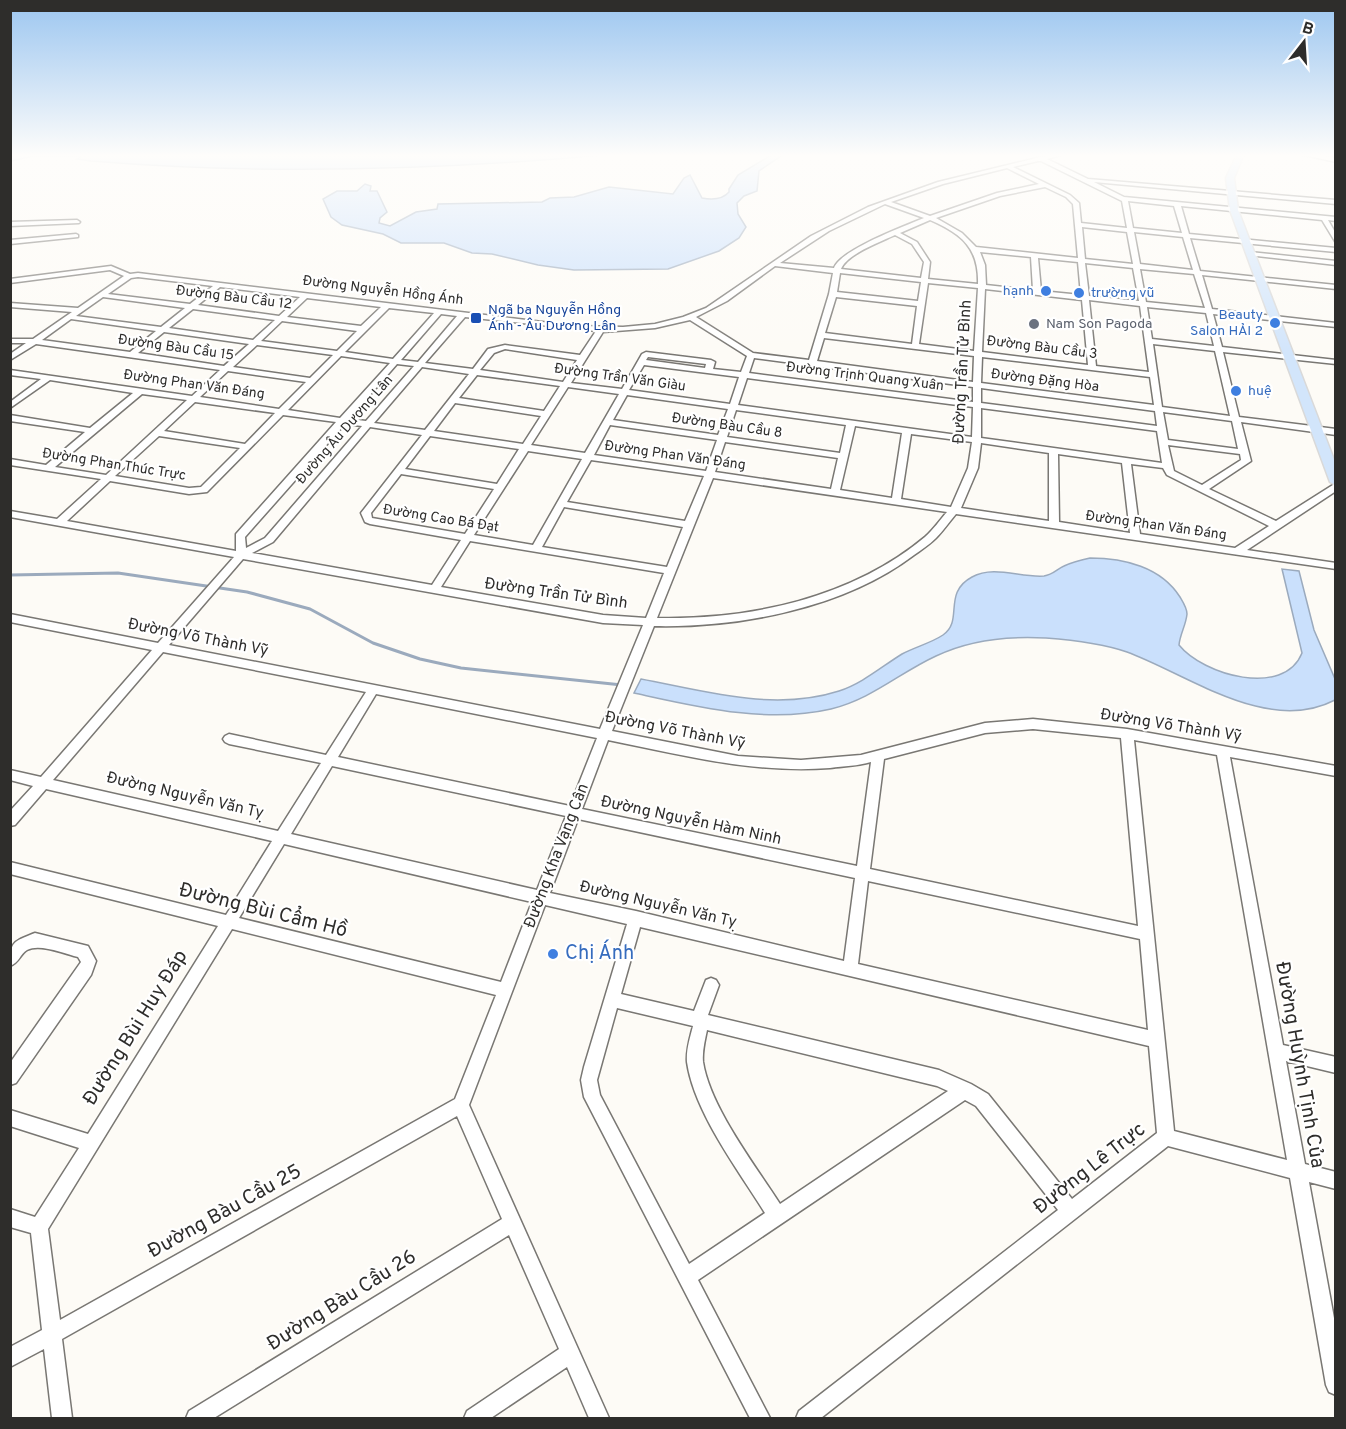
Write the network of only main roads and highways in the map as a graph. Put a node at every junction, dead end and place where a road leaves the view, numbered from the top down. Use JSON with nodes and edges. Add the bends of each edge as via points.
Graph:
{"nodes":[{"id":1,"x":1238,"y":221,"type":"edge"},
{"id":2,"x":1335,"y":484,"type":"edge"}],
"edges":[{"from":1,"to":2,"type":"main road"}]}
